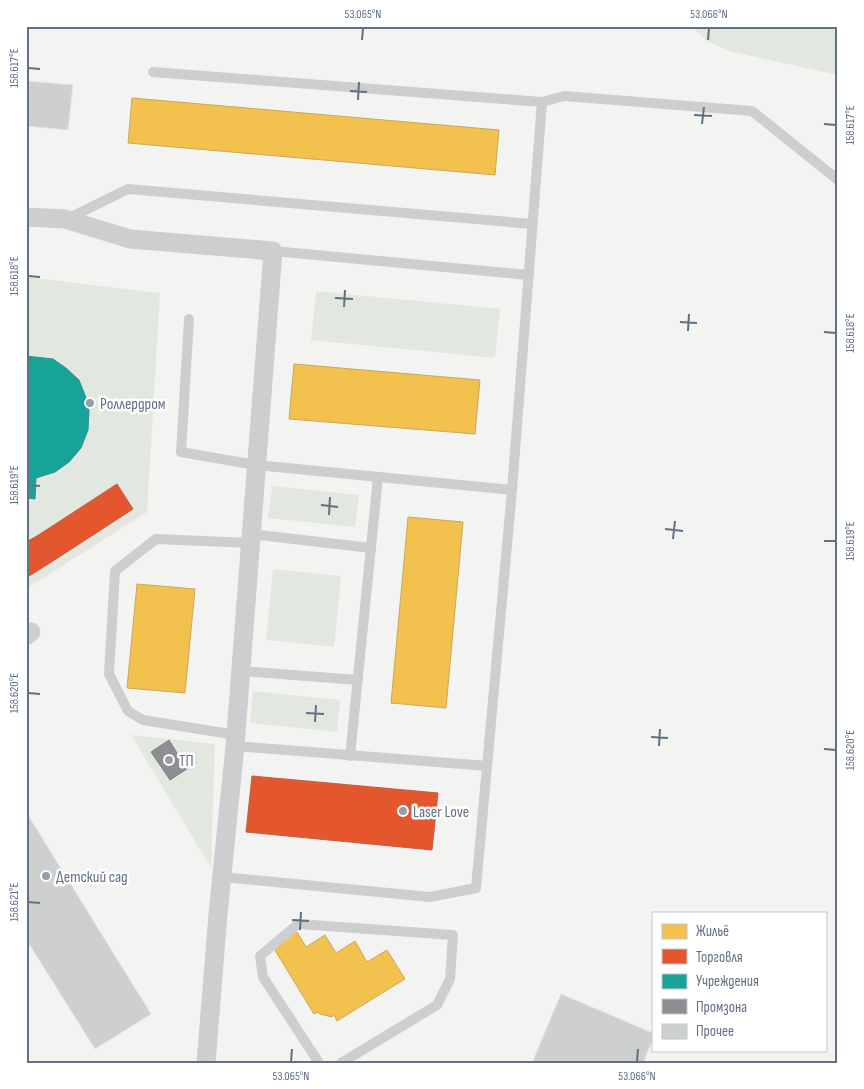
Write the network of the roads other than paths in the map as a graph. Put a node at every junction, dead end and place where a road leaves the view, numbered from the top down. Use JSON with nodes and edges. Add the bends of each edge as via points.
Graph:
{"nodes":[{"id":1,"x":153,"y":72,"type":"dead end"},
{"id":2,"x":542,"y":102,"type":"junction"},
{"id":3,"x":838,"y":180,"type":"edge"},
{"id":4,"x":26,"y":217,"type":"edge"},
{"id":5,"x":65,"y":220,"type":"junction"},
{"id":6,"x":532,"y":224,"type":"junction"},
{"id":7,"x":273,"y":252,"type":"junction"},
{"id":8,"x":529,"y":275,"type":"junction"},
{"id":9,"x":189,"y":319,"type":"dead end"},
{"id":10,"x":256,"y":465,"type":"junction"},
{"id":11,"x":378,"y":477,"type":"junction"},
{"id":12,"x":512,"y":490,"type":"junction"},
{"id":13,"x":250,"y":539,"type":"junction"},
{"id":14,"x":371,"y":548,"type":"junction"},
{"id":15,"x":241,"y":671,"type":"junction"},
{"id":16,"x":358,"y":680,"type":"junction"},
{"id":17,"x":235,"y":740,"type":"junction"},
{"id":18,"x":350,"y":756,"type":"junction"},
{"id":19,"x":487,"y":766,"type":"junction"},
{"id":20,"x":222,"y":877,"type":"junction"},
{"id":21,"x":206,"y":1063,"type":"edge"},
{"id":22,"x":319,"y":1063,"type":"edge"},
{"id":23,"x":341,"y":1063,"type":"edge"}],
"edges":[{"from":1,"to":2,"type":"lane"},
{"from":2,"to":3,"type":"lane","via":[[564,96],[752,111]]},
{"from":2,"to":6,"type":"lane"},
{"from":4,"to":5,"type":"street"},
{"from":5,"to":6,"type":"lane","via":[[128,189]]},
{"from":5,"to":7,"type":"street","via":[[130,239]]},
{"from":6,"to":8,"type":"lane"},
{"from":7,"to":8,"type":"lane"},
{"from":7,"to":10,"type":"street"},
{"from":8,"to":12,"type":"lane"},
{"from":9,"to":10,"type":"lane","via":[[180,452]]},
{"from":10,"to":11,"type":"lane"},
{"from":10,"to":13,"type":"street"},
{"from":11,"to":12,"type":"lane"},
{"from":11,"to":14,"type":"lane"},
{"from":12,"to":19,"type":"lane"},
{"from":13,"to":14,"type":"lane"},
{"from":13,"to":15,"type":"street"},
{"from":13,"to":17,"type":"lane","via":[[156,540],[115,570],[109,674],[128,711],[143,720]]},
{"from":14,"to":16,"type":"lane"},
{"from":15,"to":16,"type":"lane"},
{"from":15,"to":17,"type":"street"},
{"from":16,"to":18,"type":"lane"},
{"from":17,"to":18,"type":"lane"},
{"from":17,"to":20,"type":"street"},
{"from":18,"to":19,"type":"lane"},
{"from":19,"to":20,"type":"lane","via":[[476,888],[430,896]]},
{"from":20,"to":21,"type":"street"},
{"from":22,"to":23,"type":"lane","via":[[263,977],[260,956],[298,924],[453,934],[450,979],[437,1005]]}]}
